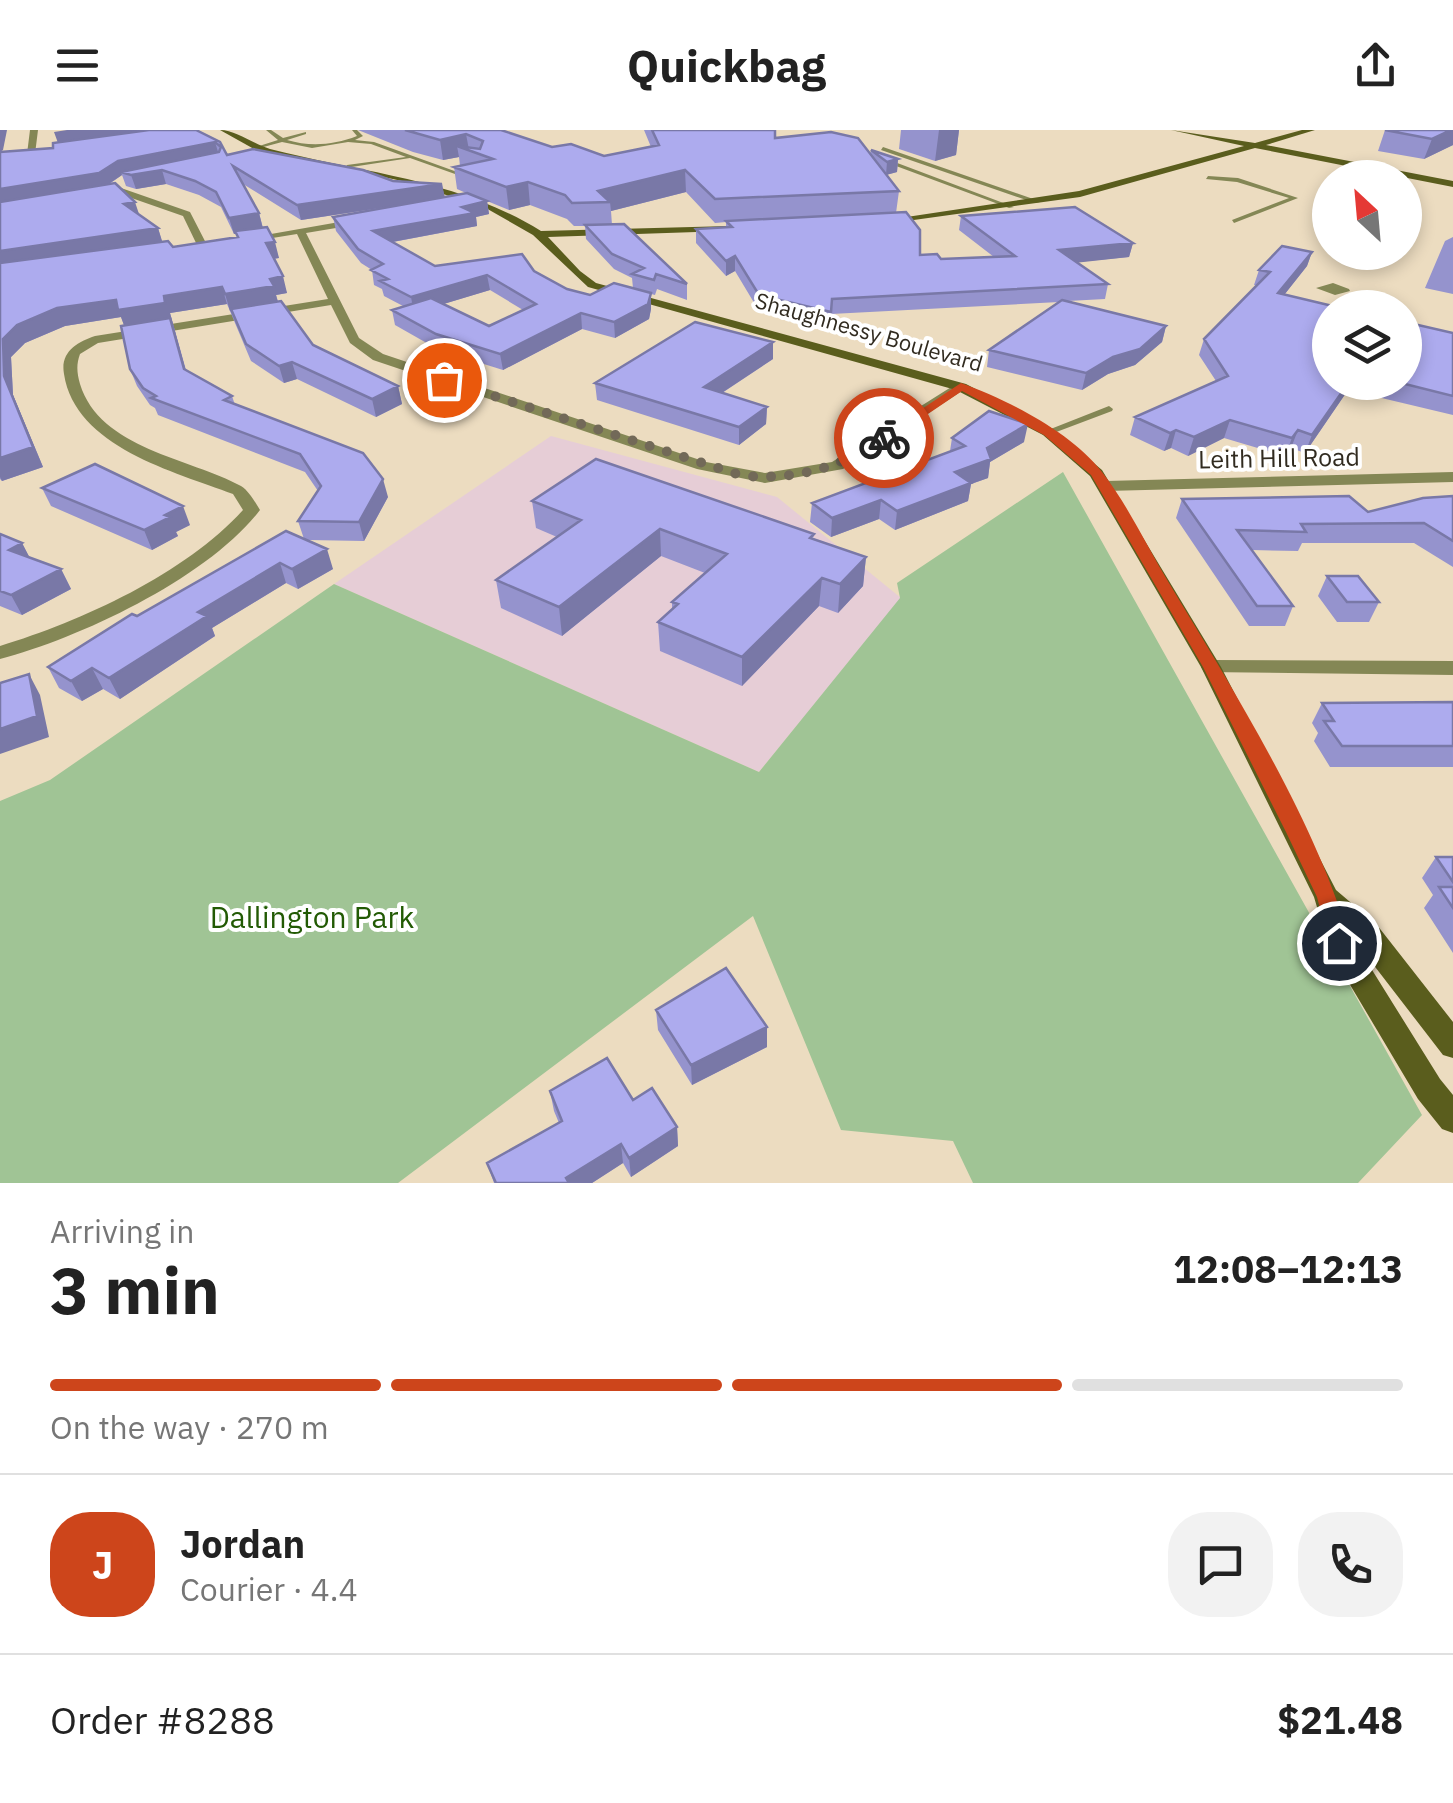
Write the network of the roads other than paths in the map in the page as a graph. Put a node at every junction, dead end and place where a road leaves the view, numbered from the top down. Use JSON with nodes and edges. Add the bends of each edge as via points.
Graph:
{"nodes":[{"id":1,"x":34,"y":130,"type":"edge"},
{"id":2,"x":224,"y":130,"type":"edge"},
{"id":3,"x":268,"y":130,"type":"edge"},
{"id":4,"x":354,"y":130,"type":"edge"},
{"id":5,"x":1175,"y":130,"type":"edge"},
{"id":6,"x":1222,"y":130,"type":"edge"},
{"id":7,"x":1291,"y":130,"type":"edge"},
{"id":8,"x":1311,"y":130,"type":"edge"},
{"id":9,"x":304,"y":133,"type":"dead end"},
{"id":10,"x":1277,"y":140,"type":"junction"},
{"id":11,"x":286,"y":141,"type":"junction"},
{"id":12,"x":350,"y":141,"type":"junction"},
{"id":13,"x":1259,"y":145,"type":"junction"},
{"id":14,"x":258,"y":148,"type":"junction"},
{"id":15,"x":883,"y":150,"type":"edge"},
{"id":16,"x":44,"y":153,"type":"edge"},
{"id":17,"x":31,"y":154,"type":"junction"},
{"id":18,"x":16,"y":155,"type":"edge"},
{"id":19,"x":872,"y":156,"type":"edge"},
{"id":20,"x":410,"y":158,"type":"junction"},
{"id":21,"x":453,"y":162,"type":"edge"},
{"id":22,"x":439,"y":166,"type":"junction"},
{"id":23,"x":347,"y":167,"type":"junction"},
{"id":24,"x":458,"y":173,"type":"edge"},
{"id":25,"x":1453,"y":176,"type":"edge"},
{"id":26,"x":1208,"y":178,"type":"dead end"},
{"id":27,"x":126,"y":179,"type":"edge"},
{"id":28,"x":1453,"y":184,"type":"edge"},
{"id":29,"x":108,"y":192,"type":"junction"},
{"id":30,"x":82,"y":195,"type":"edge"},
{"id":31,"x":467,"y":200,"type":"junction"},
{"id":32,"x":1037,"y":202,"type":"junction"},
{"id":33,"x":448,"y":204,"type":"edge"},
{"id":34,"x":1011,"y":206,"type":"junction"},
{"id":35,"x":373,"y":219,"type":"edge"},
{"id":36,"x":1234,"y":221,"type":"dead end"},
{"id":37,"x":878,"y":222,"type":"edge"},
{"id":38,"x":741,"y":228,"type":"edge"},
{"id":39,"x":300,"y":231,"type":"junction"},
{"id":40,"x":538,"y":234,"type":"junction"},
{"id":41,"x":236,"y":240,"type":"edge"},
{"id":42,"x":220,"y":242,"type":"edge"},
{"id":43,"x":202,"y":245,"type":"junction"},
{"id":44,"x":184,"y":248,"type":"edge"},
{"id":45,"x":336,"y":300,"type":"junction"},
{"id":46,"x":961,"y":386,"type":"junction"},
{"id":47,"x":1108,"y":409,"type":"dead end"},
{"id":48,"x":1048,"y":432,"type":"junction"},
{"id":49,"x":1453,"y":477,"type":"edge"},
{"id":50,"x":1106,"y":486,"type":"junction"},
{"id":51,"x":0,"y":653,"type":"edge"},
{"id":52,"x":1211,"y":667,"type":"junction"},
{"id":53,"x":1453,"y":668,"type":"edge"},
{"id":54,"x":1327,"y":897,"type":"junction"},
{"id":55,"x":1453,"y":1044,"type":"edge"},
{"id":56,"x":1453,"y":1118,"type":"edge"}],
"edges":[{"from":1,"to":17,"type":"street"},
{"from":2,"to":14,"type":"street","name":"Shaughnessy Boulevard"},
{"from":3,"to":11,"type":"lane"},
{"from":4,"to":12,"type":"lane","via":[[360,136]]},
{"from":5,"to":13,"type":"street"},
{"from":6,"to":10,"type":"street"},
{"from":7,"to":10,"type":"street"},
{"from":8,"to":10,"type":"street"},
{"from":9,"to":11,"type":"lane"},
{"from":10,"to":13,"type":"street"},
{"from":10,"to":25,"type":"street"},
{"from":11,"to":12,"type":"lane"},
{"from":11,"to":14,"type":"lane"},
{"from":12,"to":20,"type":"lane"},
{"from":13,"to":28,"type":"street"},
{"from":13,"to":32,"type":"street"},
{"from":14,"to":23,"type":"street","name":"Shaughnessy Boulevard"},
{"from":15,"to":32,"type":"lane"},
{"from":16,"to":17,"type":"street"},
{"from":17,"to":18,"type":"street"},
{"from":19,"to":34,"type":"lane"},
{"from":20,"to":22,"type":"lane"},
{"from":20,"to":23,"type":"lane","via":[[369,155]]},
{"from":21,"to":22,"type":"lane"},
{"from":22,"to":24,"type":"lane"},
{"from":23,"to":31,"type":"street","name":"Shaughnessy Boulevard"},
{"from":26,"to":36,"type":"lane","via":[[1295,198]]},
{"from":27,"to":29,"type":"lane"},
{"from":29,"to":30,"type":"street"},
{"from":29,"to":43,"type":"street","via":[[187,214]]},
{"from":31,"to":33,"type":"street"},
{"from":31,"to":40,"type":"street","name":"Shaughnessy Boulevard"},
{"from":32,"to":34,"type":"street"},
{"from":34,"to":37,"type":"street"},
{"from":35,"to":39,"type":"street"},
{"from":38,"to":40,"type":"street"},
{"from":39,"to":41,"type":"street"},
{"from":39,"to":45,"type":"street"},
{"from":40,"to":46,"type":"street","name":"Shaughnessy Boulevard","via":[[574,274],[610,292]]},
{"from":42,"to":43,"type":"street"},
{"from":43,"to":44,"type":"street"},
{"from":45,"to":46,"type":"street","via":[[354,340],[378,358],[743,476],[788,477],[836,466]]},
{"from":45,"to":51,"type":"street","via":[[77,347],[71,378],[100,428],[240,491],[252,510],[238,530],[133,596],[46,641]]},
{"from":46,"to":48,"type":"street","name":"Shaughnessy Boulevard"},
{"from":47,"to":48,"type":"lane"},
{"from":48,"to":50,"type":"street","name":"Shaughnessy Boulevard"},
{"from":49,"to":50,"type":"street","name":"Leith Hill Road"},
{"from":50,"to":52,"type":"street","name":"Shaughnessy Boulevard"},
{"from":52,"to":53,"type":"street"},
{"from":52,"to":54,"type":"street","name":"Shaughnessy Boulevard"},
{"from":54,"to":55,"type":"street","name":"Shaughnessy Boulevard","via":[[1368,933]]},
{"from":54,"to":56,"type":"street","name":"Shaughnessy Boulevard","via":[[1339,943]]}]}
